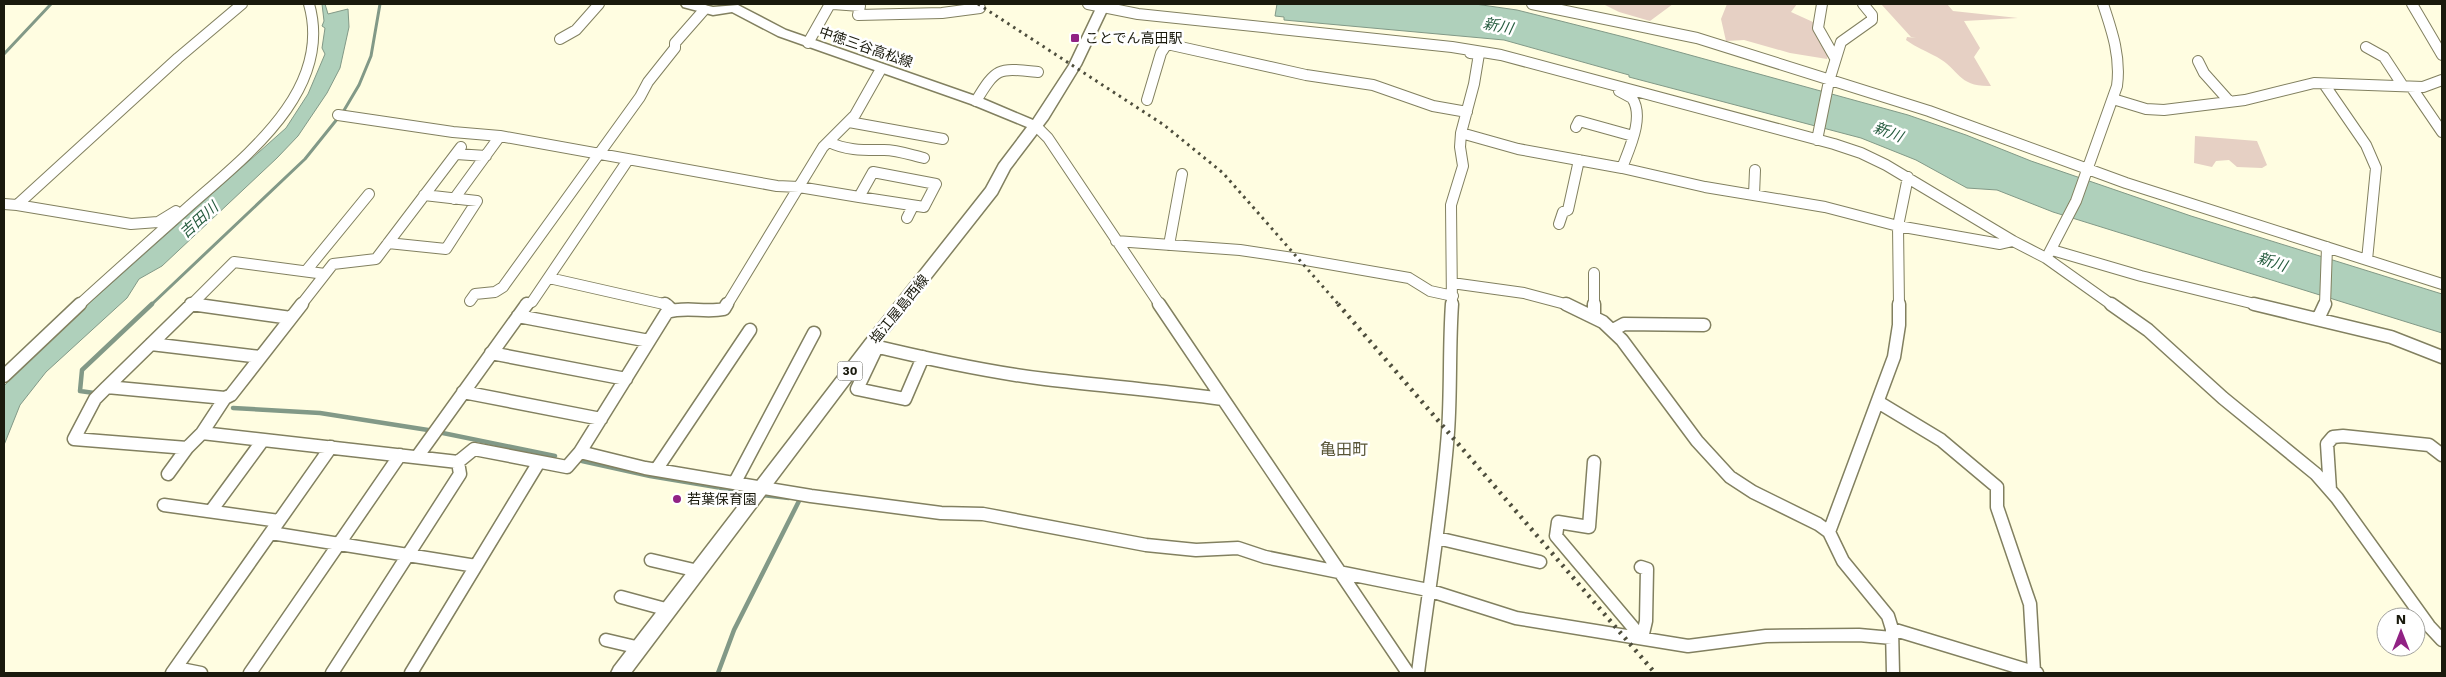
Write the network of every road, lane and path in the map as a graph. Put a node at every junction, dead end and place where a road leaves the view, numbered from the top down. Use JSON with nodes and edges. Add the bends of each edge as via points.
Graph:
{"nodes":[{"id":1,"x":242,"y":4,"type":"edge"},
{"id":2,"x":309,"y":4,"type":"edge"},
{"id":3,"x":599,"y":4,"type":"edge"},
{"id":4,"x":687,"y":4,"type":"edge"},
{"id":5,"x":832,"y":4,"type":"edge"},
{"id":6,"x":1088,"y":4,"type":"edge"},
{"id":7,"x":1532,"y":4,"type":"edge"},
{"id":8,"x":1822,"y":4,"type":"edge"},
{"id":9,"x":1864,"y":4,"type":"edge"},
{"id":10,"x":2103,"y":4,"type":"edge"},
{"id":11,"x":2412,"y":4,"type":"edge"},
{"id":12,"x":1103,"y":5,"type":"edge"},
{"id":13,"x":731,"y":6,"type":"edge"},
{"id":14,"x":980,"y":8,"type":"dead end"},
{"id":15,"x":708,"y":10,"type":"junction"},
{"id":16,"x":782,"y":33,"type":"junction"},
{"id":17,"x":560,"y":39,"type":"dead end"},
{"id":18,"x":808,"y":43,"type":"junction"},
{"id":19,"x":1430,"y":45,"type":"junction"},
{"id":20,"x":2366,"y":47,"type":"dead end"},
{"id":21,"x":2442,"y":55,"type":"edge"},
{"id":22,"x":1836,"y":58,"type":"junction"},
{"id":23,"x":2198,"y":61,"type":"dead end"},
{"id":24,"x":881,"y":69,"type":"junction"},
{"id":25,"x":1038,"y":72,"type":"dead end"},
{"id":26,"x":2442,"y":80,"type":"edge"},
{"id":27,"x":1606,"y":82,"type":"junction"},
{"id":28,"x":2324,"y":84,"type":"junction"},
{"id":29,"x":1828,"y":86,"type":"junction"},
{"id":30,"x":2408,"y":87,"type":"junction"},
{"id":31,"x":2113,"y":99,"type":"junction"},
{"id":32,"x":1147,"y":100,"type":"dead end"},
{"id":33,"x":2229,"y":101,"type":"junction"},
{"id":34,"x":976,"y":102,"type":"junction"},
{"id":35,"x":1467,"y":112,"type":"junction"},
{"id":36,"x":338,"y":115,"type":"dead end"},
{"id":37,"x":849,"y":122,"type":"junction"},
{"id":38,"x":1036,"y":126,"type":"junction"},
{"id":39,"x":1576,"y":127,"type":"dead end"},
{"id":40,"x":2442,"y":132,"type":"edge"},
{"id":41,"x":1462,"y":133,"type":"junction"},
{"id":42,"x":892,"y":134,"type":"dead end"},
{"id":43,"x":500,"y":136,"type":"junction"},
{"id":44,"x":1633,"y":136,"type":"junction"},
{"id":45,"x":1818,"y":136,"type":"junction"},
{"id":46,"x":943,"y":139,"type":"dead end"},
{"id":47,"x":829,"y":142,"type":"junction"},
{"id":48,"x":884,"y":150,"type":"junction"},
{"id":49,"x":598,"y":155,"type":"junction"},
{"id":50,"x":486,"y":156,"type":"junction"},
{"id":51,"x":924,"y":158,"type":"dead end"},
{"id":52,"x":628,"y":160,"type":"junction"},
{"id":53,"x":1579,"y":160,"type":"junction"},
{"id":54,"x":1622,"y":168,"type":"junction"},
{"id":55,"x":1755,"y":170,"type":"dead end"},
{"id":56,"x":2086,"y":170,"type":"junction"},
{"id":57,"x":1182,"y":174,"type":"dead end"},
{"id":58,"x":1908,"y":177,"type":"junction"},
{"id":59,"x":799,"y":186,"type":"junction"},
{"id":60,"x":211,"y":187,"type":"junction"},
{"id":61,"x":369,"y":194,"type":"dead end"},
{"id":62,"x":424,"y":195,"type":"junction"},
{"id":63,"x":1754,"y":195,"type":"junction"},
{"id":64,"x":859,"y":197,"type":"junction"},
{"id":65,"x":454,"y":199,"type":"junction"},
{"id":66,"x":4,"y":204,"type":"edge"},
{"id":67,"x":17,"y":205,"type":"junction"},
{"id":68,"x":913,"y":206,"type":"junction"},
{"id":69,"x":907,"y":218,"type":"dead end"},
{"id":70,"x":158,"y":222,"type":"junction"},
{"id":71,"x":1559,"y":224,"type":"dead end"},
{"id":72,"x":1898,"y":226,"type":"junction"},
{"id":73,"x":1116,"y":241,"type":"junction"},
{"id":74,"x":2013,"y":242,"type":"junction"},
{"id":75,"x":388,"y":243,"type":"junction"},
{"id":76,"x":1169,"y":245,"type":"junction"},
{"id":77,"x":2327,"y":249,"type":"junction"},
{"id":78,"x":2049,"y":254,"type":"junction"},
{"id":79,"x":2367,"y":260,"type":"junction"},
{"id":80,"x":125,"y":264,"type":"junction"},
{"id":81,"x":306,"y":271,"type":"junction"},
{"id":82,"x":1594,"y":273,"type":"dead end"},
{"id":83,"x":325,"y":274,"type":"junction"},
{"id":84,"x":549,"y":278,"type":"junction"},
{"id":85,"x":2442,"y":284,"type":"edge"},
{"id":86,"x":1452,"y":290,"type":"junction"},
{"id":87,"x":470,"y":301,"type":"dead end"},
{"id":88,"x":191,"y":304,"type":"junction"},
{"id":89,"x":672,"y":310,"type":"junction"},
{"id":90,"x":518,"y":316,"type":"junction"},
{"id":91,"x":1594,"y":316,"type":"junction"},
{"id":92,"x":291,"y":318,"type":"junction"},
{"id":93,"x":2318,"y":319,"type":"junction"},
{"id":94,"x":1704,"y":325,"type":"dead end"},
{"id":95,"x":750,"y":330,"type":"dead end"},
{"id":96,"x":1613,"y":330,"type":"junction"},
{"id":97,"x":814,"y":333,"type":"dead end"},
{"id":98,"x":650,"y":341,"type":"junction"},
{"id":99,"x":151,"y":344,"type":"junction"},
{"id":100,"x":874,"y":346,"type":"junction"},
{"id":101,"x":492,"y":353,"type":"junction"},
{"id":102,"x":260,"y":357,"type":"junction"},
{"id":103,"x":923,"y":357,"type":"junction"},
{"id":104,"x":2442,"y":357,"type":"edge"},
{"id":105,"x":4,"y":376,"type":"edge"},
{"id":106,"x":626,"y":379,"type":"junction"},
{"id":107,"x":107,"y":387,"type":"junction"},
{"id":108,"x":464,"y":392,"type":"junction"},
{"id":109,"x":225,"y":398,"type":"junction"},
{"id":110,"x":1223,"y":399,"type":"junction"},
{"id":111,"x":1878,"y":402,"type":"junction"},
{"id":112,"x":601,"y":419,"type":"junction"},
{"id":113,"x":202,"y":433,"type":"junction"},
{"id":114,"x":262,"y":440,"type":"junction"},
{"id":115,"x":187,"y":448,"type":"junction"},
{"id":116,"x":331,"y":448,"type":"junction"},
{"id":117,"x":580,"y":452,"type":"junction"},
{"id":118,"x":400,"y":455,"type":"junction"},
{"id":119,"x":2442,"y":455,"type":"edge"},
{"id":120,"x":417,"y":457,"type":"junction"},
{"id":121,"x":458,"y":462,"type":"junction"},
{"id":122,"x":539,"y":462,"type":"junction"},
{"id":123,"x":1594,"y":462,"type":"dead end"},
{"id":124,"x":656,"y":470,"type":"junction"},
{"id":125,"x":168,"y":474,"type":"dead end"},
{"id":126,"x":735,"y":482,"type":"junction"},
{"id":127,"x":2330,"y":490,"type":"junction"},
{"id":128,"x":759,"y":491,"type":"junction"},
{"id":129,"x":164,"y":505,"type":"dead end"},
{"id":130,"x":211,"y":511,"type":"junction"},
{"id":131,"x":279,"y":521,"type":"junction"},
{"id":132,"x":1829,"y":532,"type":"junction"},
{"id":133,"x":271,"y":533,"type":"junction"},
{"id":134,"x":1437,"y":538,"type":"junction"},
{"id":135,"x":339,"y":544,"type":"junction"},
{"id":136,"x":408,"y":555,"type":"junction"},
{"id":137,"x":651,"y":560,"type":"dead end"},
{"id":138,"x":1540,"y":562,"type":"dead end"},
{"id":139,"x":476,"y":566,"type":"junction"},
{"id":140,"x":1641,"y":567,"type":"dead end"},
{"id":141,"x":698,"y":571,"type":"junction"},
{"id":142,"x":1340,"y":572,"type":"junction"},
{"id":143,"x":1428,"y":590,"type":"junction"},
{"id":144,"x":621,"y":597,"type":"dead end"},
{"id":145,"x":668,"y":610,"type":"junction"},
{"id":146,"x":1892,"y":634,"type":"junction"},
{"id":147,"x":1642,"y":638,"type":"junction"},
{"id":148,"x":606,"y":640,"type":"dead end"},
{"id":149,"x":2442,"y":640,"type":"edge"},
{"id":150,"x":640,"y":648,"type":"junction"},
{"id":151,"x":174,"y":671,"type":"edge"},
{"id":152,"x":201,"y":673,"type":"edge"},
{"id":153,"x":250,"y":673,"type":"edge"},
{"id":154,"x":332,"y":673,"type":"edge"},
{"id":155,"x":411,"y":673,"type":"edge"},
{"id":156,"x":620,"y":673,"type":"edge"},
{"id":157,"x":1408,"y":673,"type":"edge"},
{"id":158,"x":1418,"y":673,"type":"edge"},
{"id":159,"x":1893,"y":673,"type":"edge"},
{"id":160,"x":2036,"y":673,"type":"edge"}],
"edges":[{"from":1,"to":67,"type":"street"},
{"from":2,"to":60,"type":"street","via":[[316,33],[306,75],[278,119]]},
{"from":3,"to":17,"type":"street","via":[[576,30]]},
{"from":4,"to":15,"type":"main road","name":"中徳三谷高松線"},
{"from":5,"to":14,"type":"street","via":[[860,6],[858,15],[942,13]]},
{"from":5,"to":18,"type":"street"},
{"from":6,"to":12,"type":"street"},
{"from":7,"to":29,"type":"street","via":[[1697,38]]},
{"from":8,"to":22,"type":"street","via":[[1818,28]]},
{"from":9,"to":22,"type":"street","via":[[1872,20],[1841,42]]},
{"from":10,"to":31,"type":"street","via":[[2118,62]]},
{"from":11,"to":21,"type":"street"},
{"from":12,"to":19,"type":"street","via":[[1138,14]]},
{"from":12,"to":38,"type":"main road","name":"塩江屋島西線","number":"30","via":[[1074,65]]},
{"from":13,"to":15,"type":"main road","name":"中徳三谷高松線"},
{"from":13,"to":16,"type":"main road","name":"中徳三谷高松線"},
{"from":15,"to":16,"type":"main road"},
{"from":15,"to":49,"type":"street","via":[[675,43],[675,48]]},
{"from":16,"to":18,"type":"main road","name":"中徳三谷高松線"},
{"from":18,"to":24,"type":"main road","name":"中徳三谷高松線"},
{"from":19,"to":27,"type":"street","via":[[1501,55]]},
{"from":19,"to":35,"type":"street","via":[[1434,49],[1479,54]]},
{"from":20,"to":30,"type":"street","via":[[2383,54]]},
{"from":22,"to":29,"type":"street"},
{"from":23,"to":33,"type":"street","via":[[2204,73]]},
{"from":24,"to":34,"type":"main road","name":"中徳三谷高松線"},
{"from":24,"to":37,"type":"street"},
{"from":25,"to":34,"type":"street","via":[[999,70],[992,74]]},
{"from":26,"to":30,"type":"street","via":[[2423,87]]},
{"from":27,"to":44,"type":"street","via":[[1635,102]]},
{"from":27,"to":45,"type":"street"},
{"from":28,"to":30,"type":"street"},
{"from":28,"to":33,"type":"street","via":[[2314,83]]},
{"from":28,"to":79,"type":"street","via":[[2366,145],[2376,168]]},
{"from":29,"to":45,"type":"street"},
{"from":29,"to":56,"type":"street","via":[[1929,111]]},
{"from":30,"to":40,"type":"street"},
{"from":31,"to":33,"type":"street","via":[[2146,109],[2164,110]]},
{"from":31,"to":56,"type":"street"},
{"from":32,"to":35,"type":"street","via":[[1161,53],[1167,44],[1306,75],[1373,86],[1433,106]]},
{"from":34,"to":38,"type":"main road","name":"中徳三谷高松線"},
{"from":35,"to":41,"type":"street"},
{"from":36,"to":43,"type":"street"},
{"from":37,"to":46,"type":"street"},
{"from":37,"to":47,"type":"street"},
{"from":38,"to":73,"type":"street","via":[[1048,138]]},
{"from":38,"to":100,"type":"main road","name":"塩江屋島西線","number":"30","via":[[1004,167],[992,191]]},
{"from":39,"to":44,"type":"street","via":[[1579,121]]},
{"from":41,"to":53,"type":"street","via":[[1518,149]]},
{"from":41,"to":86,"type":"street","via":[[1462,166],[1451,205]]},
{"from":42,"to":48,"type":"street"},
{"from":43,"to":49,"type":"street"},
{"from":43,"to":50,"type":"street"},
{"from":44,"to":54,"type":"street"},
{"from":45,"to":58,"type":"street"},
{"from":47,"to":48,"type":"street","via":[[870,152]]},
{"from":47,"to":59,"type":"street"},
{"from":48,"to":51,"type":"street"},
{"from":49,"to":52,"type":"street"},
{"from":49,"to":87,"type":"street","via":[[502,287],[495,292],[475,294]]},
{"from":50,"to":62,"type":"street","via":[[458,150]]},
{"from":50,"to":65,"type":"street"},
{"from":52,"to":59,"type":"street","via":[[777,186]]},
{"from":52,"to":84,"type":"street"},
{"from":53,"to":54,"type":"street"},
{"from":53,"to":71,"type":"street","via":[[1568,210],[1563,212]]},
{"from":54,"to":63,"type":"street"},
{"from":55,"to":63,"type":"street"},
{"from":56,"to":77,"type":"street"},
{"from":56,"to":78,"type":"street","via":[[2065,224]]},
{"from":57,"to":76,"type":"street"},
{"from":58,"to":72,"type":"street"},
{"from":58,"to":74,"type":"street"},
{"from":59,"to":64,"type":"street"},
{"from":59,"to":89,"type":"street","via":[[724,309],[713,312]]},
{"from":60,"to":70,"type":"street","via":[[203,189]]},
{"from":60,"to":80,"type":"street"},
{"from":61,"to":81,"type":"street"},
{"from":62,"to":65,"type":"street"},
{"from":62,"to":75,"type":"street"},
{"from":63,"to":72,"type":"street","via":[[1826,207]]},
{"from":64,"to":68,"type":"street"},
{"from":64,"to":68,"type":"street","via":[[873,172],[936,184],[924,207]]},
{"from":65,"to":75,"type":"street","via":[[477,201],[446,249]]},
{"from":66,"to":67,"type":"street"},
{"from":67,"to":70,"type":"street","via":[[118,222]]},
{"from":68,"to":69,"type":"street"},
{"from":70,"to":80,"type":"street"},
{"from":72,"to":74,"type":"street","via":[[2000,244]]},
{"from":72,"to":111,"type":"street","via":[[1898,333],[1894,357]]},
{"from":73,"to":76,"type":"street"},
{"from":73,"to":110,"type":"street"},
{"from":74,"to":78,"type":"street"},
{"from":75,"to":83,"type":"street","via":[[376,259],[341,261]]},
{"from":76,"to":86,"type":"street","via":[[1240,250],[1374,271],[1409,278],[1430,291]]},
{"from":77,"to":79,"type":"street"},
{"from":77,"to":93,"type":"street","via":[[2325,306]]},
{"from":78,"to":93,"type":"street"},
{"from":78,"to":127,"type":"street","via":[[2066,271],[2148,330]]},
{"from":79,"to":85,"type":"street"},
{"from":80,"to":105,"type":"street"},
{"from":81,"to":83,"type":"street"},
{"from":81,"to":88,"type":"street","via":[[234,262]]},
{"from":82,"to":91,"type":"street"},
{"from":83,"to":92,"type":"street"},
{"from":84,"to":89,"type":"street","via":[[667,304]]},
{"from":84,"to":90,"type":"street"},
{"from":86,"to":91,"type":"street","via":[[1538,296],[1573,305]]},
{"from":86,"to":134,"type":"street","via":[[1448,431]]},
{"from":88,"to":92,"type":"street"},
{"from":88,"to":99,"type":"street"},
{"from":89,"to":98,"type":"street","via":[[667,312]]},
{"from":90,"to":98,"type":"street"},
{"from":90,"to":101,"type":"street"},
{"from":91,"to":96,"type":"street"},
{"from":92,"to":102,"type":"street"},
{"from":93,"to":104,"type":"street","via":[[2391,337]]},
{"from":94,"to":96,"type":"street","via":[[1624,324]]},
{"from":95,"to":124,"type":"street"},
{"from":96,"to":132,"type":"street","via":[[1721,469],[1737,483]]},
{"from":97,"to":126,"type":"street"},
{"from":98,"to":106,"type":"street"},
{"from":99,"to":102,"type":"street"},
{"from":99,"to":107,"type":"street"},
{"from":100,"to":103,"type":"street"},
{"from":100,"to":103,"type":"street","via":[[857,389],[905,399]]},
{"from":100,"to":128,"type":"main road","name":"塩江屋島西線","number":"30"},
{"from":101,"to":106,"type":"street"},
{"from":101,"to":108,"type":"street"},
{"from":102,"to":109,"type":"street","via":[[231,395]]},
{"from":103,"to":110,"type":"street","via":[[1045,379]]},
{"from":106,"to":112,"type":"street"},
{"from":107,"to":109,"type":"street"},
{"from":107,"to":115,"type":"street","via":[[96,399],[74,439]]},
{"from":108,"to":112,"type":"street"},
{"from":108,"to":120,"type":"street"},
{"from":109,"to":113,"type":"street"},
{"from":110,"to":142,"type":"street"},
{"from":111,"to":132,"type":"street"},
{"from":111,"to":160,"type":"street","via":[[1941,440],[1997,487],[1997,507],[2030,604]]},
{"from":112,"to":117,"type":"street"},
{"from":113,"to":114,"type":"street"},
{"from":113,"to":115,"type":"street"},
{"from":114,"to":116,"type":"street"},
{"from":114,"to":130,"type":"street"},
{"from":115,"to":125,"type":"street"},
{"from":116,"to":118,"type":"street"},
{"from":116,"to":131,"type":"street"},
{"from":117,"to":122,"type":"street","via":[[567,467]]},
{"from":117,"to":124,"type":"street"},
{"from":118,"to":120,"type":"street"},
{"from":118,"to":135,"type":"street"},
{"from":119,"to":127,"type":"street","via":[[2429,445],[2333,437],[2327,444]]},
{"from":120,"to":121,"type":"street"},
{"from":121,"to":122,"type":"street","via":[[474,449]]},
{"from":121,"to":136,"type":"street","via":[[460,474]]},
{"from":122,"to":139,"type":"street"},
{"from":123,"to":147,"type":"street","via":[[1589,527],[1558,522],[1556,536]]},
{"from":124,"to":126,"type":"street"},
{"from":126,"to":128,"type":"street"},
{"from":127,"to":149,"type":"street"},
{"from":128,"to":141,"type":"main road","name":"塩江屋島西線","number":"30"},
{"from":128,"to":142,"type":"street","via":[[941,513],[983,514],[1162,548],[1238,548],[1265,557]]},
{"from":129,"to":130,"type":"street"},
{"from":130,"to":131,"type":"street"},
{"from":131,"to":133,"type":"street"},
{"from":132,"to":146,"type":"street","via":[[1843,561],[1888,616]]},
{"from":133,"to":135,"type":"street"},
{"from":133,"to":151,"type":"street"},
{"from":134,"to":138,"type":"street"},
{"from":134,"to":143,"type":"street"},
{"from":135,"to":136,"type":"street"},
{"from":135,"to":153,"type":"street"},
{"from":136,"to":139,"type":"street"},
{"from":136,"to":154,"type":"street"},
{"from":137,"to":141,"type":"street"},
{"from":139,"to":155,"type":"street"},
{"from":140,"to":147,"type":"street","via":[[1647,569],[1646,621]]},
{"from":141,"to":145,"type":"main road","name":"塩江屋島西線","number":"30"},
{"from":142,"to":143,"type":"street"},
{"from":142,"to":157,"type":"street"},
{"from":143,"to":147,"type":"street","via":[[1516,618]]},
{"from":143,"to":158,"type":"street"},
{"from":144,"to":145,"type":"street"},
{"from":145,"to":150,"type":"main road","name":"塩江屋島西線","number":"30"},
{"from":146,"to":147,"type":"street","via":[[1766,636],[1688,646]]},
{"from":146,"to":159,"type":"street"},
{"from":146,"to":160,"type":"street"},
{"from":148,"to":150,"type":"street"},
{"from":150,"to":156,"type":"main road","name":"塩江屋島西線","number":"30"},
{"from":151,"to":152,"type":"street"}]}
